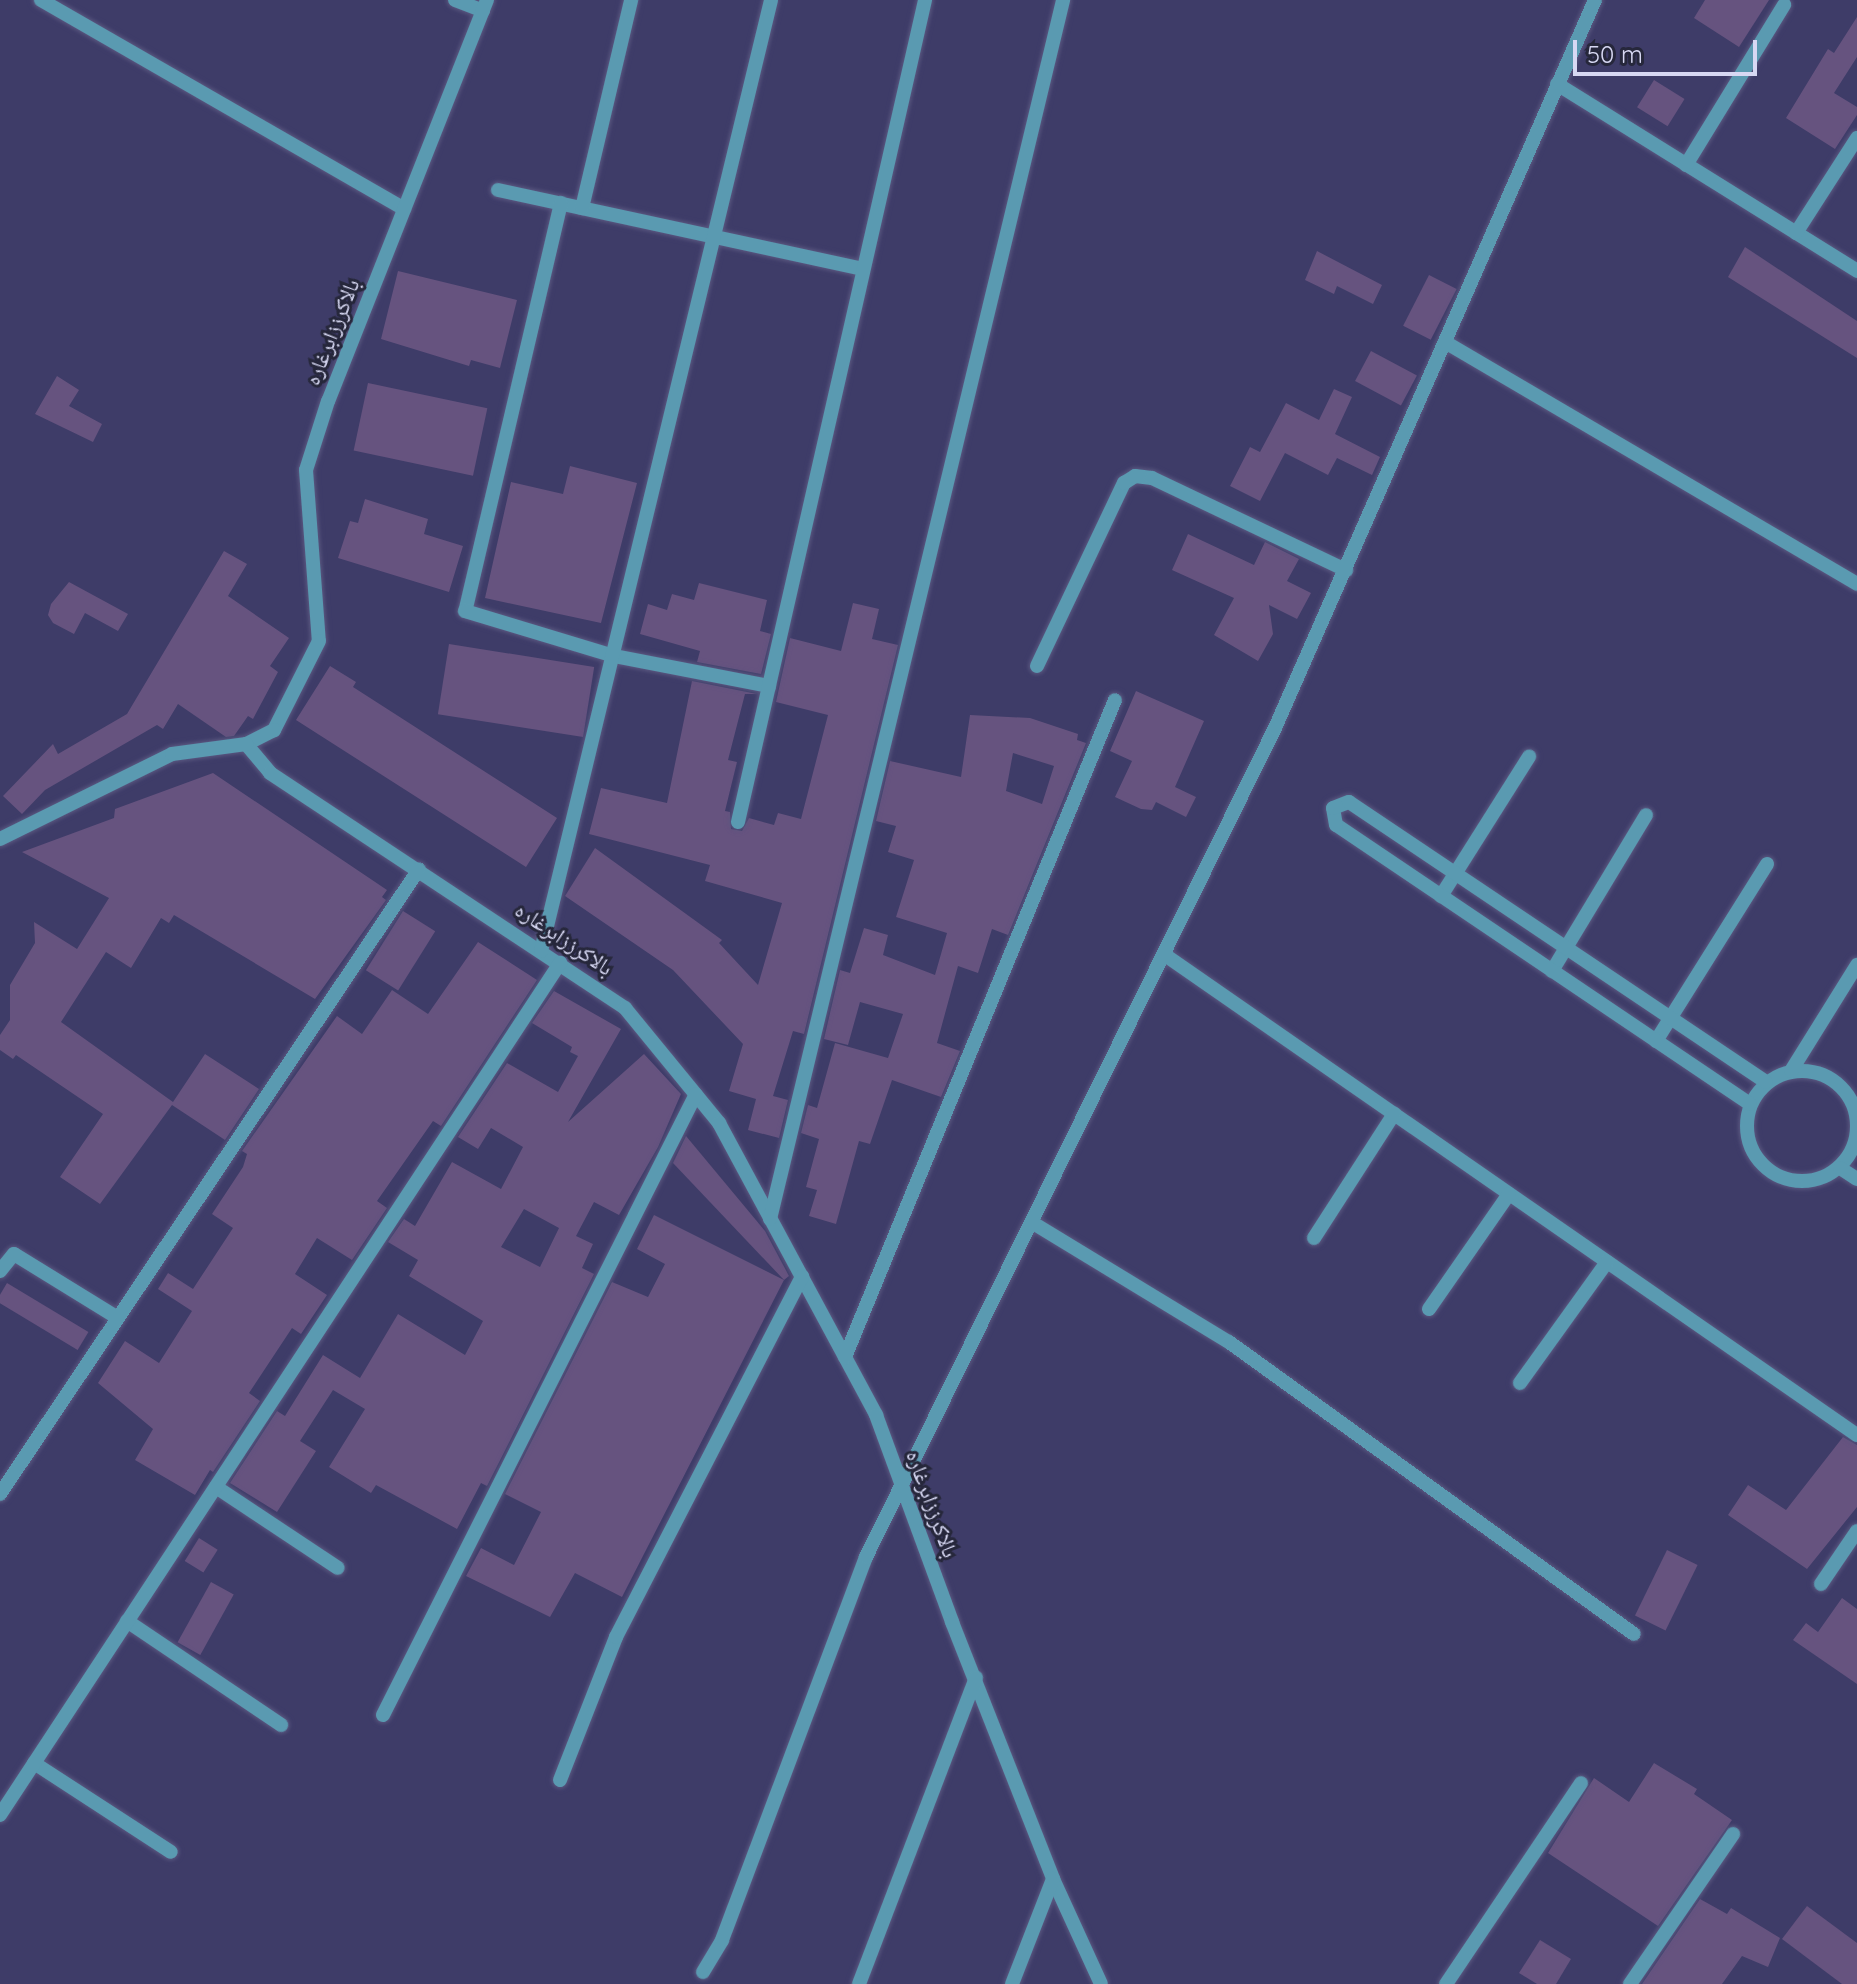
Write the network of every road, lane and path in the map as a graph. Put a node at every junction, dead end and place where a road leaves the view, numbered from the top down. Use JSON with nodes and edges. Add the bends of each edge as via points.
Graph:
{"nodes":[{"id":1,"x":41,"y":0,"type":"edge"},
{"id":2,"x":455,"y":0,"type":"edge"},
{"id":3,"x":631,"y":0,"type":"edge"},
{"id":4,"x":771,"y":0,"type":"edge"},
{"id":5,"x":925,"y":0,"type":"edge"},
{"id":6,"x":1063,"y":0,"type":"edge"},
{"id":7,"x":1595,"y":0,"type":"edge"},
{"id":8,"x":1784,"y":5,"type":"dead end"},
{"id":9,"x":485,"y":6,"type":"edge"},
{"id":10,"x":1557,"y":84,"type":"junction"},
{"id":11,"x":1857,"y":138,"type":"edge"},
{"id":12,"x":1686,"y":165,"type":"junction"},
{"id":13,"x":498,"y":190,"type":"dead end"},
{"id":14,"x":561,"y":203,"type":"junction"},
{"id":15,"x":582,"y":208,"type":"junction"},
{"id":16,"x":404,"y":209,"type":"junction"},
{"id":17,"x":1796,"y":233,"type":"junction"},
{"id":18,"x":717,"y":237,"type":"junction"},
{"id":19,"x":863,"y":269,"type":"junction"},
{"id":20,"x":1857,"y":271,"type":"edge"},
{"id":21,"x":1445,"y":342,"type":"junction"},
{"id":22,"x":1346,"y":570,"type":"junction"},
{"id":23,"x":1857,"y":584,"type":"edge"},
{"id":24,"x":614,"y":656,"type":"junction"},
{"id":25,"x":1037,"y":666,"type":"dead end"},
{"id":26,"x":769,"y":686,"type":"junction"},
{"id":27,"x":1115,"y":700,"type":"dead end"},
{"id":28,"x":246,"y":744,"type":"junction"},
{"id":29,"x":1529,"y":757,"type":"dead end"},
{"id":30,"x":1646,"y":815,"type":"dead end"},
{"id":31,"x":738,"y":822,"type":"dead end"},
{"id":32,"x":1401,"y":837,"type":"junction"},
{"id":33,"x":0,"y":839,"type":"edge"},
{"id":34,"x":1388,"y":860,"type":"junction"},
{"id":35,"x":1767,"y":864,"type":"dead end"},
{"id":36,"x":419,"y":869,"type":"junction"},
{"id":37,"x":1455,"y":874,"type":"junction"},
{"id":38,"x":1441,"y":896,"type":"junction"},
{"id":39,"x":1566,"y":948,"type":"junction"},
{"id":40,"x":541,"y":951,"type":"junction"},
{"id":41,"x":1165,"y":955,"type":"junction"},
{"id":42,"x":560,"y":963,"type":"junction"},
{"id":43,"x":1857,"y":965,"type":"edge"},
{"id":44,"x":1552,"y":971,"type":"junction"},
{"id":45,"x":1670,"y":1018,"type":"junction"},
{"id":46,"x":1656,"y":1041,"type":"junction"},
{"id":47,"x":1791,"y":1071,"type":"junction"},
{"id":48,"x":1766,"y":1082,"type":"junction"},
{"id":49,"x":696,"y":1094,"type":"junction"},
{"id":50,"x":1750,"y":1104,"type":"junction"},
{"id":51,"x":1394,"y":1114,"type":"junction"},
{"id":52,"x":1856,"y":1142,"type":"edge"},
{"id":53,"x":1840,"y":1168,"type":"junction"},
{"id":54,"x":1857,"y":1179,"type":"edge"},
{"id":55,"x":1509,"y":1194,"type":"junction"},
{"id":56,"x":770,"y":1219,"type":"junction"},
{"id":57,"x":1033,"y":1223,"type":"junction"},
{"id":58,"x":1314,"y":1238,"type":"dead end"},
{"id":59,"x":1607,"y":1262,"type":"junction"},
{"id":60,"x":0,"y":1271,"type":"edge"},
{"id":61,"x":802,"y":1276,"type":"junction"},
{"id":62,"x":1429,"y":1309,"type":"dead end"},
{"id":63,"x":118,"y":1318,"type":"junction"},
{"id":64,"x":845,"y":1357,"type":"junction"},
{"id":65,"x":1520,"y":1383,"type":"dead end"},
{"id":66,"x":1857,"y":1435,"type":"edge"},
{"id":67,"x":216,"y":1487,"type":"junction"},
{"id":68,"x":903,"y":1488,"type":"junction"},
{"id":69,"x":0,"y":1494,"type":"edge"},
{"id":70,"x":1857,"y":1531,"type":"edge"},
{"id":71,"x":338,"y":1568,"type":"dead end"},
{"id":72,"x":1821,"y":1584,"type":"dead end"},
{"id":73,"x":127,"y":1621,"type":"junction"},
{"id":74,"x":1634,"y":1634,"type":"dead end"},
{"id":75,"x":976,"y":1678,"type":"junction"},
{"id":76,"x":383,"y":1715,"type":"dead end"},
{"id":77,"x":281,"y":1725,"type":"dead end"},
{"id":78,"x":34,"y":1763,"type":"junction"},
{"id":79,"x":560,"y":1780,"type":"dead end"},
{"id":80,"x":1581,"y":1783,"type":"dead end"},
{"id":81,"x":0,"y":1815,"type":"edge"},
{"id":82,"x":1733,"y":1834,"type":"dead end"},
{"id":83,"x":171,"y":1852,"type":"dead end"},
{"id":84,"x":1053,"y":1879,"type":"junction"},
{"id":85,"x":703,"y":1972,"type":"dead end"},
{"id":86,"x":859,"y":1984,"type":"edge"},
{"id":87,"x":1012,"y":1984,"type":"edge"},
{"id":88,"x":1101,"y":1984,"type":"edge"},
{"id":89,"x":1446,"y":1984,"type":"edge"},
{"id":90,"x":1630,"y":1984,"type":"edge"}],
"edges":[{"from":1,"to":16,"type":"street"},
{"from":2,"to":9,"type":"street"},
{"from":3,"to":15,"type":"street"},
{"from":4,"to":18,"type":"street"},
{"from":5,"to":19,"type":"street"},
{"from":6,"to":56,"type":"street"},
{"from":7,"to":10,"type":"street"},
{"from":8,"to":12,"type":"street"},
{"from":9,"to":16,"type":"street","name":"بالاکرززابرغاره"},
{"from":10,"to":12,"type":"street"},
{"from":10,"to":21,"type":"street"},
{"from":11,"to":17,"type":"street"},
{"from":12,"to":17,"type":"street"},
{"from":13,"to":14,"type":"street"},
{"from":14,"to":15,"type":"street"},
{"from":14,"to":24,"type":"street","via":[[464,602],[474,618]]},
{"from":15,"to":18,"type":"street"},
{"from":16,"to":28,"type":"street","name":"بالاکرززابرغاره","via":[[306,470],[319,641],[274,730]]},
{"from":17,"to":20,"type":"street"},
{"from":18,"to":19,"type":"street"},
{"from":18,"to":24,"type":"street"},
{"from":19,"to":26,"type":"street"},
{"from":21,"to":22,"type":"street"},
{"from":21,"to":23,"type":"street"},
{"from":22,"to":25,"type":"street","via":[[1152,478],[1135,476],[1124,483]]},
{"from":22,"to":41,"type":"street"},
{"from":24,"to":26,"type":"street"},
{"from":24,"to":40,"type":"street"},
{"from":26,"to":31,"type":"street"},
{"from":27,"to":64,"type":"street"},
{"from":28,"to":33,"type":"street","via":[[172,754]]},
{"from":28,"to":36,"type":"street","name":"بالاکرززابرغاره","via":[[270,773]]},
{"from":29,"to":37,"type":"street"},
{"from":30,"to":39,"type":"street"},
{"from":32,"to":34,"type":"street"},
{"from":32,"to":34,"type":"street","via":[[1349,802],[1333,808],[1336,825]]},
{"from":32,"to":37,"type":"street"},
{"from":34,"to":38,"type":"street"},
{"from":35,"to":45,"type":"street"},
{"from":36,"to":40,"type":"street","name":"بالاکرززابرغاره"},
{"from":36,"to":63,"type":"street"},
{"from":37,"to":38,"type":"street"},
{"from":37,"to":39,"type":"street"},
{"from":38,"to":44,"type":"street"},
{"from":39,"to":44,"type":"street"},
{"from":39,"to":45,"type":"street"},
{"from":40,"to":42,"type":"street","name":"بالاکرززابرغاره"},
{"from":41,"to":51,"type":"street"},
{"from":41,"to":57,"type":"street"},
{"from":42,"to":49,"type":"street","name":"بالاکرززابرغاره","via":[[625,1008]]},
{"from":42,"to":67,"type":"street"},
{"from":43,"to":47,"type":"street"},
{"from":44,"to":46,"type":"street"},
{"from":45,"to":46,"type":"street"},
{"from":45,"to":48,"type":"street"},
{"from":46,"to":50,"type":"street"},
{"from":47,"to":48,"type":"street"},
{"from":47,"to":52,"type":"street","via":[[1818,1072],[1842,1087],[1856,1111]]},
{"from":48,"to":50,"type":"street"},
{"from":49,"to":56,"type":"street","name":"بالاکرززابرغاره","via":[[719,1123]]},
{"from":49,"to":76,"type":"street"},
{"from":50,"to":53,"type":"street","via":[[1745,1129],[1752,1153],[1769,1172],[1793,1182],[1818,1180]]},
{"from":51,"to":55,"type":"street"},
{"from":51,"to":58,"type":"street"},
{"from":52,"to":53,"type":"street"},
{"from":53,"to":54,"type":"street"},
{"from":55,"to":59,"type":"street"},
{"from":55,"to":62,"type":"street"},
{"from":56,"to":61,"type":"street","name":"بالاکرززابرغاره"},
{"from":57,"to":68,"type":"street"},
{"from":57,"to":74,"type":"street","via":[[1229,1342]]},
{"from":59,"to":65,"type":"street"},
{"from":59,"to":66,"type":"street"},
{"from":60,"to":63,"type":"street","via":[[14,1254]]},
{"from":61,"to":64,"type":"street","name":"بالاکرززابرغاره"},
{"from":61,"to":79,"type":"street","via":[[616,1637]]},
{"from":63,"to":69,"type":"street"},
{"from":64,"to":68,"type":"street","name":"بالاکرززابرغاره","via":[[876,1415]]},
{"from":67,"to":71,"type":"street"},
{"from":67,"to":73,"type":"street"},
{"from":68,"to":75,"type":"street","name":"بالاکرززابرغاره"},
{"from":68,"to":85,"type":"street","via":[[866,1557],[722,1940]]},
{"from":70,"to":72,"type":"street"},
{"from":73,"to":77,"type":"street"},
{"from":73,"to":78,"type":"street"},
{"from":75,"to":84,"type":"street","name":"بالاکرززابرغاره"},
{"from":75,"to":86,"type":"street"},
{"from":78,"to":81,"type":"street"},
{"from":78,"to":83,"type":"street"},
{"from":80,"to":89,"type":"street"},
{"from":82,"to":90,"type":"street"},
{"from":84,"to":87,"type":"street"},
{"from":84,"to":88,"type":"street","name":"بالاکرززابرغاره"}]}
